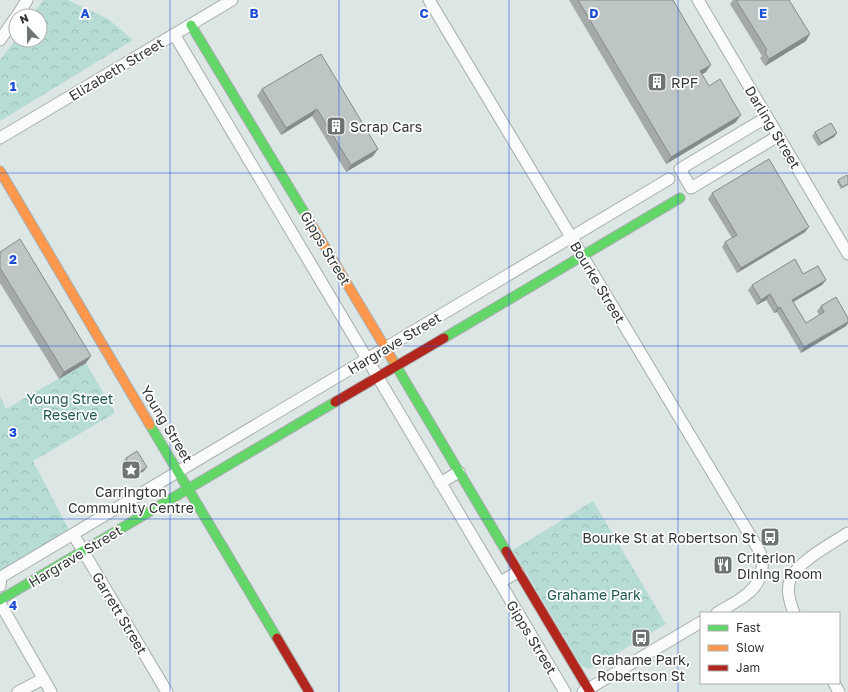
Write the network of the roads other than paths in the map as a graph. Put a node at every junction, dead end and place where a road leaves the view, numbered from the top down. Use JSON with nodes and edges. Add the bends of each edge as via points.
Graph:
{"nodes":[{"id":1,"x":232,"y":0,"type":"edge"},
{"id":2,"x":430,"y":0,"type":"edge"},
{"id":3,"x":698,"y":0,"type":"edge"},
{"id":4,"x":191,"y":25,"type":"junction"},
{"id":5,"x":8,"y":28,"type":"edge"},
{"id":6,"x":174,"y":34,"type":"junction"},
{"id":7,"x":0,"y":40,"type":"edge"},
{"id":8,"x":767,"y":117,"type":"junction"},
{"id":9,"x":778,"y":136,"type":"junction"},
{"id":10,"x":0,"y":138,"type":"edge"},
{"id":11,"x":0,"y":171,"type":"edge"},
{"id":12,"x":668,"y":179,"type":"dead end"},
{"id":13,"x":680,"y":198,"type":"dead end"},
{"id":14,"x":572,"y":237,"type":"junction"},
{"id":15,"x":848,"y":254,"type":"edge"},
{"id":16,"x":582,"y":255,"type":"junction"},
{"id":17,"x":385,"y":348,"type":"junction"},
{"id":18,"x":367,"y":359,"type":"junction"},
{"id":19,"x":396,"y":366,"type":"junction"},
{"id":20,"x":377,"y":377,"type":"junction"},
{"id":21,"x":178,"y":471,"type":"junction"},
{"id":22,"x":460,"y":472,"type":"junction"},
{"id":23,"x":440,"y":483,"type":"junction"},
{"id":24,"x":189,"y":489,"type":"junction"},
{"id":25,"x":119,"y":507,"type":"junction"},
{"id":26,"x":130,"y":523,"type":"junction"},
{"id":27,"x":848,"y":533,"type":"edge"},
{"id":28,"x":73,"y":534,"type":"junction"},
{"id":29,"x":83,"y":551,"type":"junction"},
{"id":30,"x":518,"y":572,"type":"junction"},
{"id":31,"x":500,"y":582,"type":"junction"},
{"id":32,"x":0,"y":586,"type":"edge"},
{"id":33,"x":0,"y":602,"type":"edge"},
{"id":34,"x":719,"y":612,"type":"edge"},
{"id":35,"x":794,"y":612,"type":"edge"},
{"id":36,"x":700,"y":623,"type":"edge"},
{"id":37,"x":43,"y":678,"type":"junction"},
{"id":38,"x":587,"y":691,"type":"edge"},
{"id":39,"x":18,"y":692,"type":"edge"},
{"id":40,"x":51,"y":692,"type":"edge"},
{"id":41,"x":167,"y":692,"type":"edge"},
{"id":42,"x":310,"y":692,"type":"edge"},
{"id":43,"x":565,"y":692,"type":"edge"}],
"edges":[{"from":1,"to":4,"type":"street","name":"Elizabeth Street"},
{"from":2,"to":14,"type":"street","name":"Bourke Street"},
{"from":3,"to":8,"type":"street","name":"Darling Street"},
{"from":4,"to":6,"type":"street","name":"Elizabeth Street"},
{"from":4,"to":17,"type":"street","name":"Gipps Street"},
{"from":5,"to":7,"type":"street"},
{"from":6,"to":10,"type":"street","name":"Elizabeth Street"},
{"from":6,"to":18,"type":"street","name":"Gipps Street"},
{"from":8,"to":9,"type":"street","name":"Darling Street"},
{"from":8,"to":9,"type":"street","via":[[680,169],[691,188]]},
{"from":9,"to":15,"type":"street","name":"Darling Street"},
{"from":11,"to":21,"type":"street","name":"Young Street"},
{"from":12,"to":14,"type":"street","name":"Hargrave Street"},
{"from":13,"to":16,"type":"street","name":"Hargrave Street"},
{"from":14,"to":16,"type":"street","name":"Bourke Street"},
{"from":14,"to":17,"type":"street","name":"Hargrave Street"},
{"from":16,"to":19,"type":"street","name":"Hargrave Street"},
{"from":16,"to":34,"type":"street","name":"Bourke Street","via":[[760,552],[761,576],[756,585],[746,596]]},
{"from":17,"to":18,"type":"street","name":"Hargrave Street"},
{"from":17,"to":19,"type":"street","name":"Gipps Street"},
{"from":18,"to":20,"type":"street","name":"Gipps Street"},
{"from":18,"to":21,"type":"street","name":"Hargrave Street"},
{"from":19,"to":20,"type":"street","name":"Hargrave Street"},
{"from":19,"to":22,"type":"street","name":"Gipps Street"},
{"from":20,"to":23,"type":"street","name":"Gipps Street"},
{"from":20,"to":24,"type":"street","name":"Hargrave Street"},
{"from":21,"to":24,"type":"street","name":"Young Street"},
{"from":21,"to":25,"type":"street","name":"Hargrave Street"},
{"from":22,"to":23,"type":"street"},
{"from":22,"to":30,"type":"street","name":"Gipps Street"},
{"from":23,"to":31,"type":"street","name":"Gipps Street"},
{"from":24,"to":26,"type":"street","name":"Hargrave Street"},
{"from":24,"to":42,"type":"street","name":"Young Street"},
{"from":25,"to":26,"type":"street","name":"Hargrave Street"},
{"from":25,"to":28,"type":"street","name":"Hargrave Street"},
{"from":26,"to":29,"type":"street","name":"Hargrave Street"},
{"from":27,"to":35,"type":"street","via":[[801,564],[790,579],[788,588]]},
{"from":28,"to":29,"type":"street","name":"Garrett Street"},
{"from":28,"to":32,"type":"street","name":"Hargrave Street","via":[[1,577]]},
{"from":29,"to":33,"type":"street","name":"Hargrave Street"},
{"from":29,"to":41,"type":"street","name":"Garrett Street"},
{"from":30,"to":31,"type":"street"},
{"from":30,"to":38,"type":"street","name":"Gipps Street"},
{"from":31,"to":43,"type":"street","name":"Gipps Street"},
{"from":33,"to":37,"type":"street"},
{"from":36,"to":38,"type":"street"},
{"from":37,"to":39,"type":"street"},
{"from":37,"to":40,"type":"street"}]}
